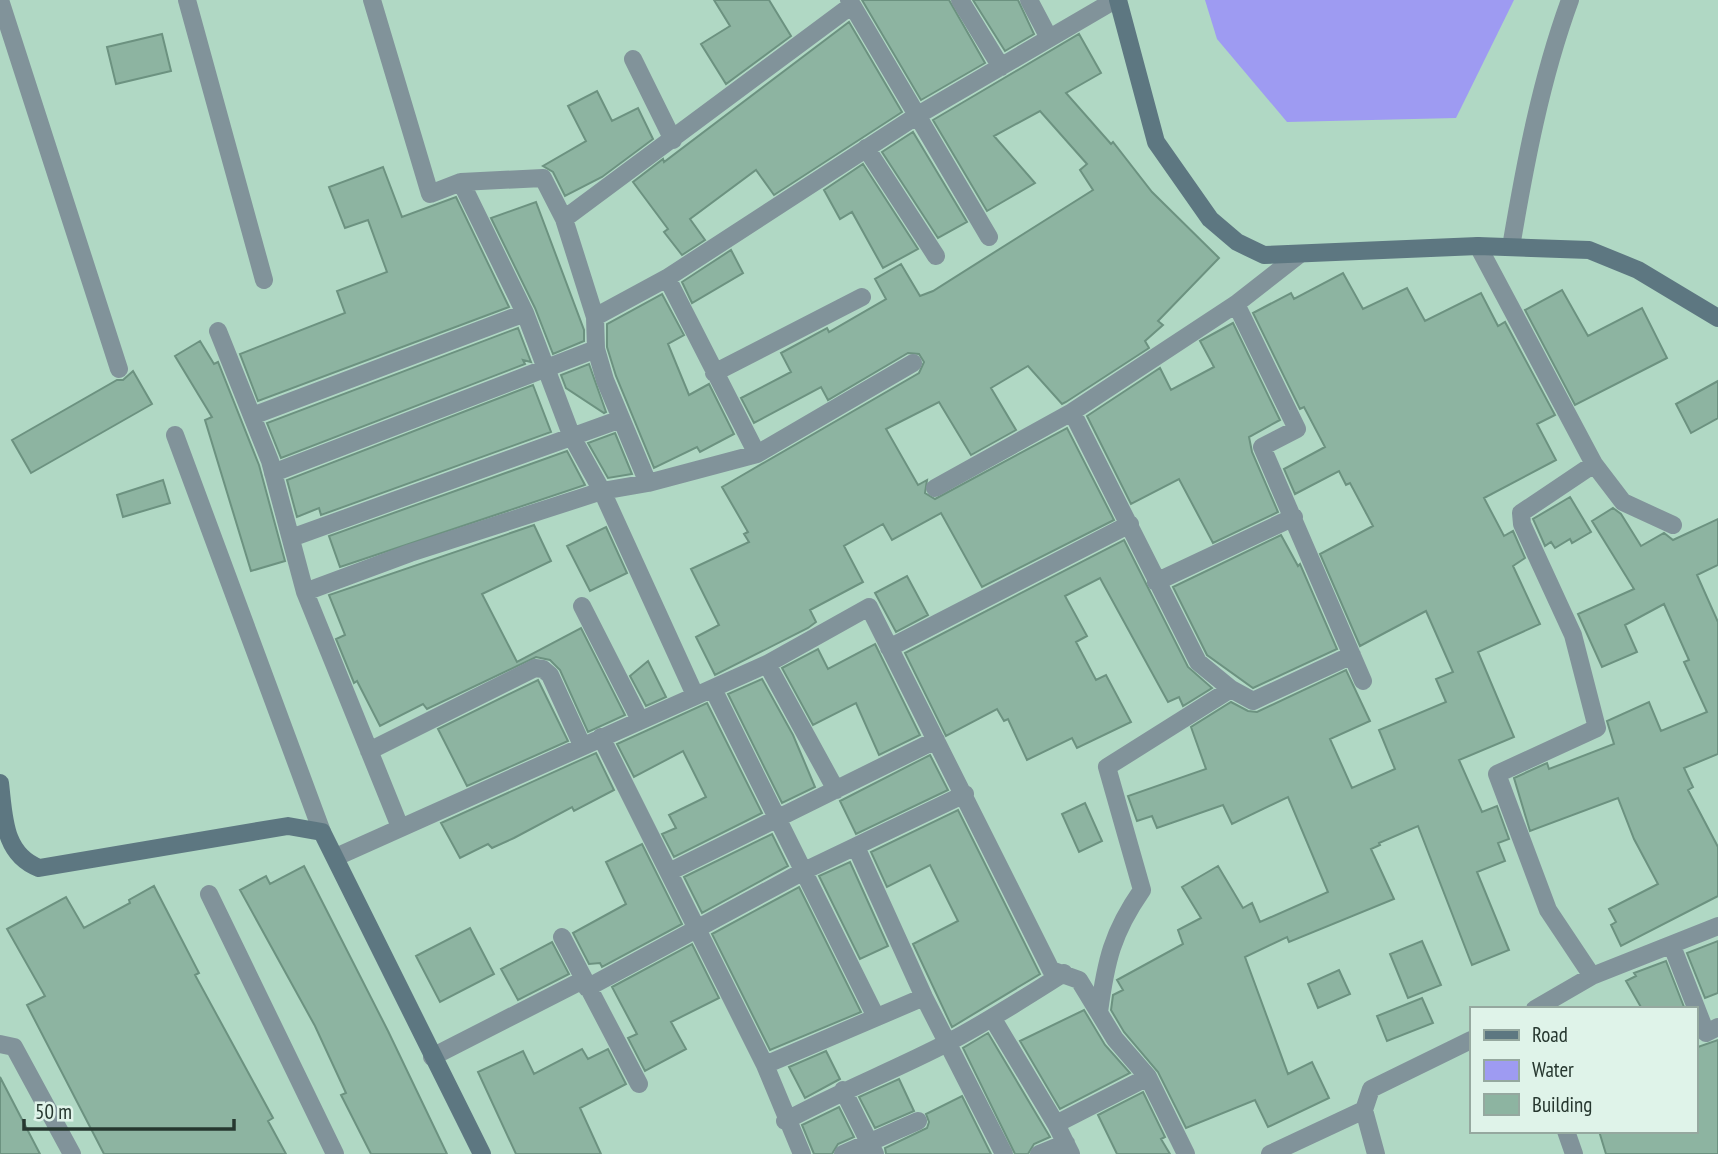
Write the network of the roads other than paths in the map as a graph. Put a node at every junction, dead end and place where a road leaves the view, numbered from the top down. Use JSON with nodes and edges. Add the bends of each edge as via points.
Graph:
{"nodes":[{"id":1,"x":0,"y":0,"type":"edge"},
{"id":2,"x":187,"y":0,"type":"edge"},
{"id":3,"x":372,"y":0,"type":"edge"},
{"id":4,"x":960,"y":0,"type":"edge"},
{"id":5,"x":1028,"y":0,"type":"edge"},
{"id":6,"x":1116,"y":0,"type":"edge"},
{"id":7,"x":1570,"y":0,"type":"edge"},
{"id":8,"x":850,"y":2,"type":"edge"},
{"id":9,"x":1049,"y":38,"type":"junction"},
{"id":10,"x":633,"y":59,"type":"dead end"},
{"id":11,"x":1000,"y":67,"type":"junction"},
{"id":12,"x":918,"y":115,"type":"junction"},
{"id":13,"x":673,"y":140,"type":"junction"},
{"id":14,"x":866,"y":148,"type":"junction"},
{"id":15,"x":461,"y":182,"type":"junction"},
{"id":16,"x":564,"y":219,"type":"junction"},
{"id":17,"x":989,"y":237,"type":"dead end"},
{"id":18,"x":1478,"y":246,"type":"junction"},
{"id":19,"x":1511,"y":247,"type":"junction"},
{"id":20,"x":1300,"y":254,"type":"junction"},
{"id":21,"x":936,"y":256,"type":"dead end"},
{"id":22,"x":667,"y":278,"type":"junction"},
{"id":23,"x":264,"y":280,"type":"dead end"},
{"id":24,"x":862,"y":298,"type":"dead end"},
{"id":25,"x":1236,"y":303,"type":"junction"},
{"id":26,"x":525,"y":313,"type":"junction"},
{"id":27,"x":595,"y":317,"type":"junction"},
{"id":28,"x":1718,"y":318,"type":"edge"},
{"id":29,"x":218,"y":331,"type":"dead end"},
{"id":30,"x":596,"y":349,"type":"junction"},
{"id":31,"x":913,"y":363,"type":"dead end"},
{"id":32,"x":119,"y":369,"type":"dead end"},
{"id":33,"x":545,"y":370,"type":"junction"},
{"id":34,"x":714,"y":373,"type":"junction"},
{"id":35,"x":1072,"y":412,"type":"junction"},
{"id":36,"x":252,"y":416,"type":"junction"},
{"id":37,"x":621,"y":419,"type":"junction"},
{"id":38,"x":175,"y":435,"type":"dead end"},
{"id":39,"x":572,"y":437,"type":"junction"},
{"id":40,"x":757,"y":453,"type":"junction"},
{"id":41,"x":1594,"y":464,"type":"junction"},
{"id":42,"x":273,"y":473,"type":"junction"},
{"id":43,"x":648,"y":483,"type":"junction"},
{"id":44,"x":935,"y":488,"type":"dead end"},
{"id":45,"x":602,"y":491,"type":"junction"},
{"id":46,"x":1294,"y":517,"type":"junction"},
{"id":47,"x":1130,"y":524,"type":"junction"},
{"id":48,"x":1673,"y":525,"type":"dead end"},
{"id":49,"x":290,"y":538,"type":"junction"},
{"id":50,"x":1156,"y":582,"type":"junction"},
{"id":51,"x":305,"y":592,"type":"junction"},
{"id":52,"x":582,"y":606,"type":"dead end"},
{"id":53,"x":890,"y":648,"type":"junction"},
{"id":54,"x":1352,"y":655,"type":"junction"},
{"id":55,"x":767,"y":664,"type":"junction"},
{"id":56,"x":1363,"y":681,"type":"dead end"},
{"id":57,"x":713,"y":689,"type":"junction"},
{"id":58,"x":1231,"y":689,"type":"junction"},
{"id":59,"x":695,"y":695,"type":"junction"},
{"id":60,"x":640,"y":720,"type":"junction"},
{"id":61,"x":601,"y":737,"type":"junction"},
{"id":62,"x":936,"y":740,"type":"junction"},
{"id":63,"x":582,"y":746,"type":"junction"},
{"id":64,"x":369,"y":751,"type":"junction"},
{"id":65,"x":0,"y":783,"type":"edge"},
{"id":66,"x":836,"y":790,"type":"junction"},
{"id":67,"x":965,"y":794,"type":"junction"},
{"id":68,"x":779,"y":821,"type":"junction"},
{"id":69,"x":400,"y":827,"type":"junction"},
{"id":70,"x":322,"y":832,"type":"junction"},
{"id":71,"x":856,"y":847,"type":"junction"},
{"id":72,"x":336,"y":856,"type":"junction"},
{"id":73,"x":804,"y":871,"type":"junction"},
{"id":74,"x":669,"y":872,"type":"junction"},
{"id":75,"x":209,"y":894,"type":"dead end"},
{"id":76,"x":1718,"y":926,"type":"edge"},
{"id":77,"x":697,"y":929,"type":"junction"},
{"id":78,"x":562,"y":937,"type":"dead end"},
{"id":79,"x":1672,"y":946,"type":"junction"},
{"id":80,"x":1064,"y":973,"type":"junction"},
{"id":81,"x":1592,"y":976,"type":"junction"},
{"id":82,"x":585,"y":984,"type":"junction"},
{"id":83,"x":924,"y":997,"type":"junction"},
{"id":84,"x":1538,"y":1007,"type":"edge"},
{"id":85,"x":1696,"y":1007,"type":"edge"},
{"id":86,"x":1697,"y":1010,"type":"edge"},
{"id":87,"x":1099,"y":1012,"type":"junction"},
{"id":88,"x":876,"y":1017,"type":"junction"},
{"id":89,"x":993,"y":1019,"type":"junction"},
{"id":90,"x":1706,"y":1033,"type":"edge"},
{"id":91,"x":1470,"y":1040,"type":"edge"},
{"id":92,"x":947,"y":1043,"type":"junction"},
{"id":93,"x":0,"y":1044,"type":"edge"},
{"id":94,"x":432,"y":1057,"type":"junction"},
{"id":95,"x":765,"y":1065,"type":"junction"},
{"id":96,"x":1148,"y":1077,"type":"junction"},
{"id":97,"x":639,"y":1084,"type":"dead end"},
{"id":98,"x":843,"y":1090,"type":"junction"},
{"id":99,"x":1364,"y":1110,"type":"junction"},
{"id":100,"x":786,"y":1121,"type":"junction"},
{"id":101,"x":918,"y":1121,"type":"dead end"},
{"id":102,"x":1056,"y":1124,"type":"junction"},
{"id":103,"x":1567,"y":1133,"type":"edge"},
{"id":104,"x":873,"y":1148,"type":"edge"},
{"id":105,"x":1068,"y":1149,"type":"edge"},
{"id":106,"x":1273,"y":1153,"type":"edge"},
{"id":107,"x":72,"y":1154,"type":"edge"},
{"id":108,"x":335,"y":1154,"type":"edge"},
{"id":109,"x":482,"y":1154,"type":"edge"},
{"id":110,"x":802,"y":1154,"type":"edge"},
{"id":111,"x":843,"y":1154,"type":"edge"},
{"id":112,"x":1004,"y":1154,"type":"edge"},
{"id":113,"x":1039,"y":1154,"type":"edge"},
{"id":114,"x":1186,"y":1154,"type":"edge"},
{"id":115,"x":1376,"y":1154,"type":"edge"},
{"id":116,"x":1574,"y":1154,"type":"edge"}],
"edges":[{"from":1,"to":32,"type":"street"},
{"from":2,"to":23,"type":"street"},
{"from":3,"to":15,"type":"street","via":[[430,194]]},
{"from":4,"to":11,"type":"street"},
{"from":5,"to":9,"type":"street"},
{"from":6,"to":9,"type":"street"},
{"from":6,"to":20,"type":"street","via":[[1156,142],[1210,219],[1237,242],[1264,255]]},
{"from":7,"to":19,"type":"street","via":[[1526,159]]},
{"from":8,"to":12,"type":"street"},
{"from":8,"to":13,"type":"street"},
{"from":9,"to":11,"type":"street"},
{"from":10,"to":13,"type":"street"},
{"from":11,"to":12,"type":"street"},
{"from":12,"to":14,"type":"street"},
{"from":12,"to":17,"type":"street"},
{"from":13,"to":16,"type":"street"},
{"from":14,"to":21,"type":"street"},
{"from":14,"to":22,"type":"street"},
{"from":15,"to":16,"type":"street","via":[[543,178]]},
{"from":15,"to":26,"type":"street"},
{"from":16,"to":27,"type":"street"},
{"from":18,"to":19,"type":"street"},
{"from":18,"to":20,"type":"street"},
{"from":18,"to":41,"type":"street"},
{"from":19,"to":28,"type":"street","via":[[1589,250],[1638,270]]},
{"from":20,"to":25,"type":"street"},
{"from":22,"to":27,"type":"street"},
{"from":22,"to":34,"type":"street"},
{"from":24,"to":34,"type":"street"},
{"from":25,"to":35,"type":"street"},
{"from":25,"to":46,"type":"street","via":[[1297,429],[1262,447]]},
{"from":26,"to":33,"type":"street"},
{"from":26,"to":36,"type":"street"},
{"from":27,"to":30,"type":"street"},
{"from":29,"to":36,"type":"street"},
{"from":30,"to":33,"type":"street"},
{"from":30,"to":37,"type":"street"},
{"from":31,"to":40,"type":"street"},
{"from":33,"to":39,"type":"street"},
{"from":33,"to":42,"type":"street"},
{"from":34,"to":40,"type":"street"},
{"from":35,"to":44,"type":"street"},
{"from":35,"to":47,"type":"street"},
{"from":36,"to":42,"type":"street"},
{"from":37,"to":39,"type":"street"},
{"from":37,"to":43,"type":"street"},
{"from":38,"to":70,"type":"street"},
{"from":39,"to":45,"type":"street"},
{"from":39,"to":49,"type":"street"},
{"from":40,"to":43,"type":"street"},
{"from":41,"to":48,"type":"street","via":[[1623,502]]},
{"from":41,"to":81,"type":"street","via":[[1521,513],[1573,635],[1597,728],[1497,774],[1548,910]]},
{"from":42,"to":49,"type":"street"},
{"from":43,"to":45,"type":"street"},
{"from":45,"to":51,"type":"street"},
{"from":45,"to":59,"type":"street"},
{"from":46,"to":50,"type":"street"},
{"from":46,"to":54,"type":"street"},
{"from":47,"to":50,"type":"street"},
{"from":47,"to":53,"type":"street"},
{"from":49,"to":51,"type":"street"},
{"from":50,"to":58,"type":"street","via":[[1198,662]]},
{"from":51,"to":64,"type":"street"},
{"from":52,"to":60,"type":"street"},
{"from":53,"to":55,"type":"street","via":[[869,607]]},
{"from":53,"to":62,"type":"street"},
{"from":54,"to":56,"type":"street"},
{"from":54,"to":58,"type":"street","via":[[1253,701]]},
{"from":55,"to":57,"type":"street"},
{"from":55,"to":66,"type":"street"},
{"from":57,"to":59,"type":"street"},
{"from":57,"to":68,"type":"street"},
{"from":58,"to":87,"type":"street","via":[[1107,767],[1142,890],[1124,916],[1106,959]]},
{"from":59,"to":60,"type":"street"},
{"from":60,"to":61,"type":"street"},
{"from":61,"to":63,"type":"street"},
{"from":61,"to":74,"type":"street"},
{"from":62,"to":66,"type":"street"},
{"from":62,"to":67,"type":"street"},
{"from":63,"to":64,"type":"street","via":[[550,675],[534,668]]},
{"from":63,"to":69,"type":"street"},
{"from":64,"to":69,"type":"street"},
{"from":65,"to":70,"type":"street","via":[[5,829],[13,847],[25,863],[39,868],[288,825]]},
{"from":66,"to":68,"type":"street"},
{"from":67,"to":71,"type":"street"},
{"from":67,"to":80,"type":"street","via":[[1051,970]]},
{"from":68,"to":73,"type":"street"},
{"from":68,"to":74,"type":"street"},
{"from":69,"to":72,"type":"street"},
{"from":70,"to":72,"type":"street"},
{"from":71,"to":73,"type":"street"},
{"from":71,"to":83,"type":"street"},
{"from":72,"to":94,"type":"street"},
{"from":73,"to":77,"type":"street"},
{"from":73,"to":88,"type":"street"},
{"from":74,"to":77,"type":"street"},
{"from":75,"to":108,"type":"street"},
{"from":76,"to":79,"type":"street"},
{"from":77,"to":82,"type":"street"},
{"from":77,"to":95,"type":"street"},
{"from":78,"to":82,"type":"street"},
{"from":79,"to":81,"type":"street"},
{"from":79,"to":85,"type":"street"},
{"from":80,"to":87,"type":"street","via":[[1079,980]]},
{"from":80,"to":89,"type":"street"},
{"from":81,"to":84,"type":"street"},
{"from":82,"to":94,"type":"street"},
{"from":82,"to":97,"type":"street"},
{"from":83,"to":88,"type":"street"},
{"from":83,"to":92,"type":"street"},
{"from":86,"to":90,"type":"street"},
{"from":87,"to":96,"type":"street"},
{"from":88,"to":95,"type":"street"},
{"from":89,"to":92,"type":"street"},
{"from":89,"to":102,"type":"street"},
{"from":91,"to":99,"type":"street","via":[[1371,1089]]},
{"from":92,"to":98,"type":"street"},
{"from":92,"to":112,"type":"street"},
{"from":93,"to":107,"type":"street","via":[[13,1047]]},
{"from":94,"to":109,"type":"street"},
{"from":95,"to":100,"type":"street"},
{"from":96,"to":102,"type":"street"},
{"from":96,"to":114,"type":"street"},
{"from":98,"to":100,"type":"street"},
{"from":98,"to":104,"type":"street"},
{"from":99,"to":106,"type":"street"},
{"from":99,"to":115,"type":"street"},
{"from":100,"to":110,"type":"street"},
{"from":101,"to":104,"type":"street"},
{"from":102,"to":105,"type":"street"},
{"from":103,"to":116,"type":"street"},
{"from":104,"to":111,"type":"street"},
{"from":105,"to":113,"type":"street"}]}
